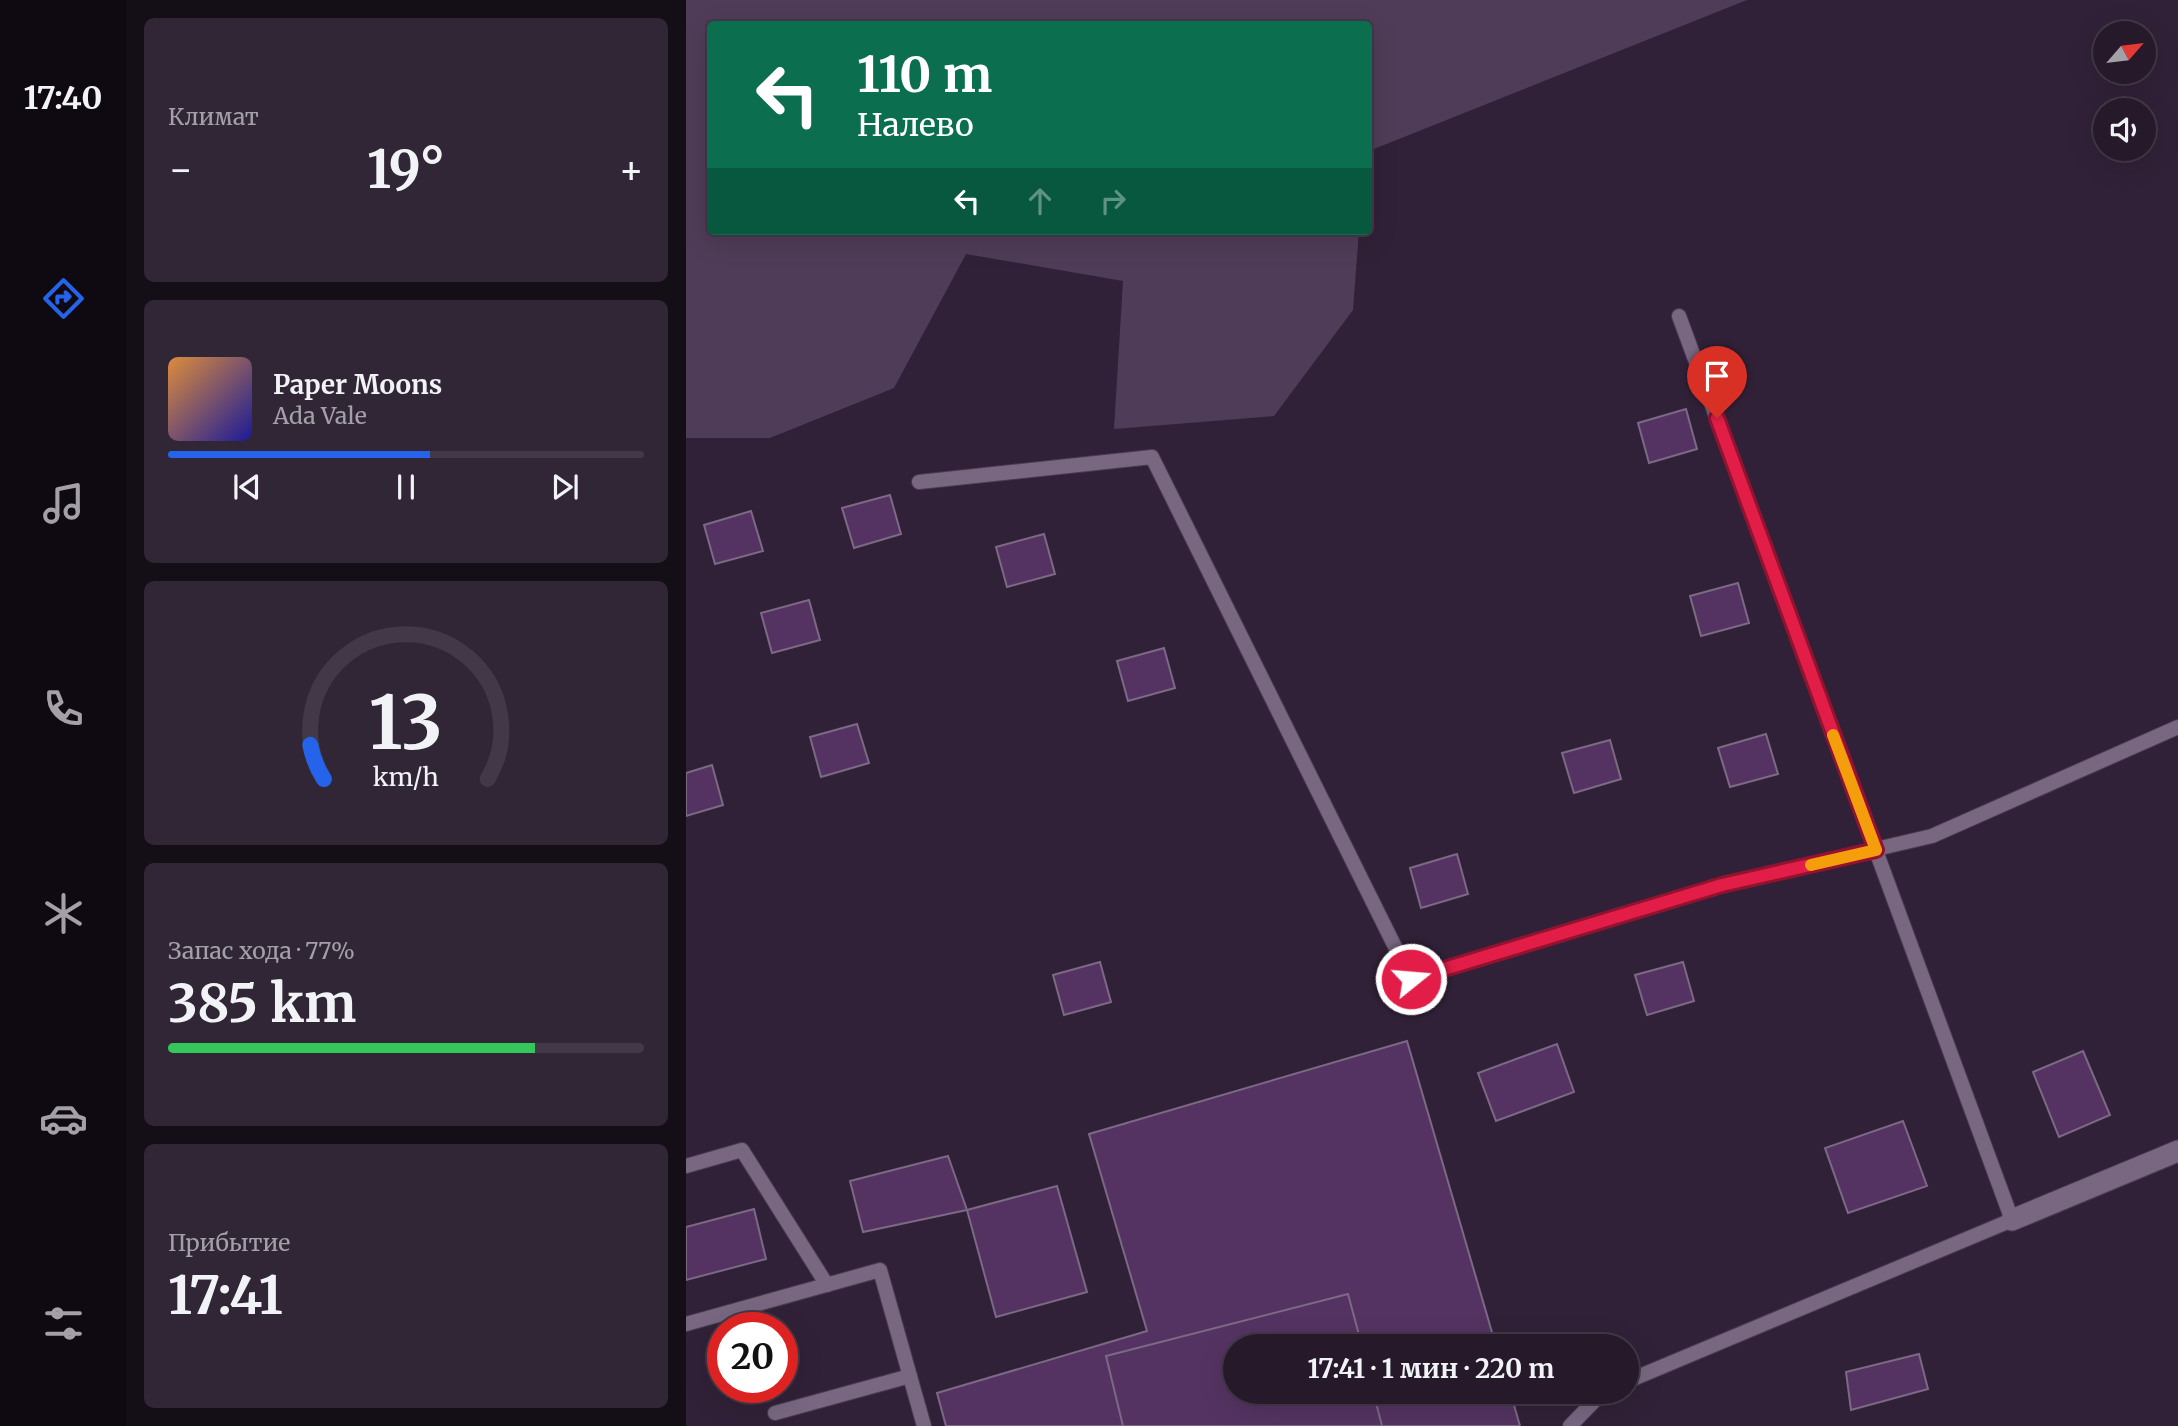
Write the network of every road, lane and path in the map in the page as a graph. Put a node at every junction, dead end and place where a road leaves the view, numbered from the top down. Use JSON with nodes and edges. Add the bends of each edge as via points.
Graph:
{"nodes":[{"id":1,"x":1679,"y":316,"type":"dead end"},
{"id":2,"x":919,"y":482,"type":"dead end"},
{"id":3,"x":2178,"y":727,"type":"edge"},
{"id":4,"x":1876,"y":850,"type":"junction"},
{"id":5,"x":2178,"y":1151,"type":"edge"},
{"id":6,"x":686,"y":1166,"type":"edge"},
{"id":7,"x":2012,"y":1220,"type":"junction"},
{"id":8,"x":827,"y":1285,"type":"junction"},
{"id":9,"x":686,"y":1324,"type":"edge"},
{"id":10,"x":909,"y":1376,"type":"junction"},
{"id":11,"x":1639,"y":1376,"type":"edge"},
{"id":12,"x":1591,"y":1404,"type":"edge"},
{"id":13,"x":775,"y":1413,"type":"dead end"},
{"id":14,"x":923,"y":1426,"type":"edge"},
{"id":15,"x":1570,"y":1426,"type":"edge"}],
"edges":[{"from":1,"to":4,"type":"lane"},
{"from":2,"to":4,"type":"lane","via":[[1152,457],[1411,979],[1722,885]]},
{"from":3,"to":4,"type":"lane","via":[[1932,836]]},
{"from":4,"to":7,"type":"lane"},
{"from":5,"to":7,"type":"street"},
{"from":6,"to":8,"type":"lane","via":[[742,1150]]},
{"from":7,"to":11,"type":"lane"},
{"from":8,"to":9,"type":"lane"},
{"from":8,"to":10,"type":"lane","via":[[880,1270]]},
{"from":10,"to":13,"type":"lane"},
{"from":10,"to":14,"type":"lane"},
{"from":12,"to":15,"type":"lane"}]}
